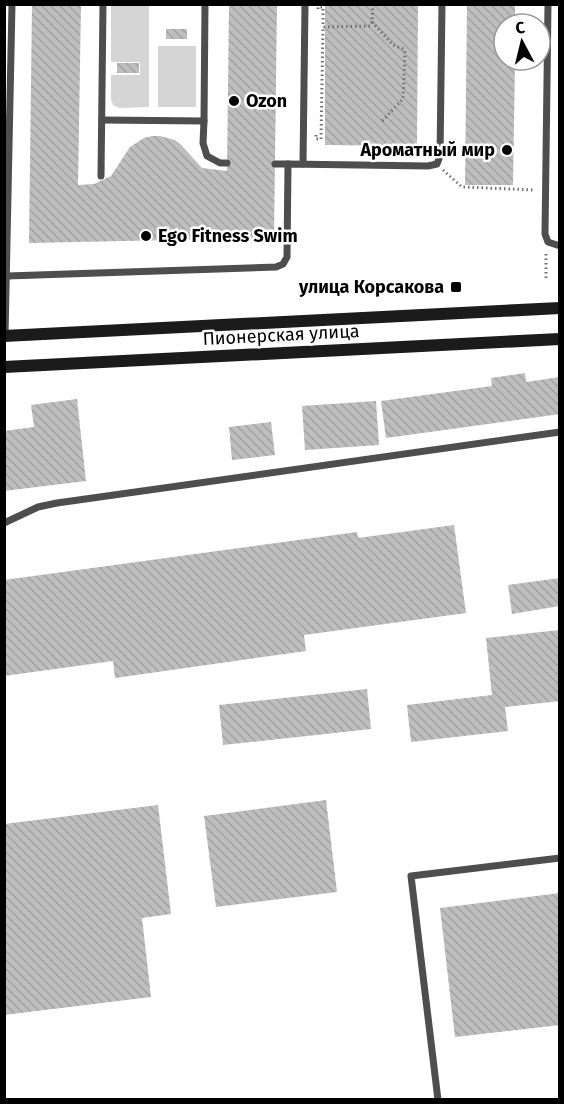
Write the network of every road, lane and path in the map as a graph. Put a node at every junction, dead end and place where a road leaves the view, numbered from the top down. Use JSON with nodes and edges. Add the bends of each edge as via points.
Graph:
{"nodes":[{"id":1,"x":12,"y":4,"type":"edge"},
{"id":2,"x":104,"y":4,"type":"edge"},
{"id":3,"x":205,"y":4,"type":"edge"},
{"id":4,"x":305,"y":4,"type":"edge"},
{"id":5,"x":373,"y":4,"type":"edge"},
{"id":6,"x":442,"y":4,"type":"edge"},
{"id":7,"x":548,"y":4,"type":"edge"},
{"id":8,"x":318,"y":21,"type":"dead end"},
{"id":9,"x":372,"y":22,"type":"junction"},
{"id":10,"x":323,"y":27,"type":"junction"},
{"id":11,"x":318,"y":42,"type":"dead end"},
{"id":12,"x":102,"y":120,"type":"junction"},
{"id":13,"x":204,"y":121,"type":"junction"},
{"id":14,"x":382,"y":121,"type":"dead end"},
{"id":15,"x":227,"y":164,"type":"dead end"},
{"id":16,"x":275,"y":164,"type":"dead end"},
{"id":17,"x":288,"y":164,"type":"junction"},
{"id":18,"x":303,"y":164,"type":"junction"},
{"id":19,"x":437,"y":164,"type":"junction"},
{"id":20,"x":101,"y":176,"type":"dead end"},
{"id":21,"x":546,"y":190,"type":"junction"},
{"id":22,"x":548,"y":242,"type":"junction"},
{"id":23,"x":560,"y":246,"type":"edge"},
{"id":24,"x":7,"y":276,"type":"junction"},
{"id":25,"x":546,"y":279,"type":"dead end"},
{"id":26,"x":560,"y":308,"type":"edge"},
{"id":27,"x":5,"y":336,"type":"edge"},
{"id":28,"x":560,"y":339,"type":"edge"},
{"id":29,"x":4,"y":366,"type":"edge"},
{"id":30,"x":560,"y":432,"type":"edge"},
{"id":31,"x":4,"y":523,"type":"edge"},
{"id":32,"x":560,"y":858,"type":"edge"},
{"id":33,"x":438,"y":1100,"type":"edge"}],
"edges":[{"from":1,"to":24,"type":"lane"},
{"from":2,"to":12,"type":"lane"},
{"from":3,"to":13,"type":"lane"},
{"from":4,"to":18,"type":"lane"},
{"from":5,"to":9,"type":"path"},
{"from":6,"to":19,"type":"lane"},
{"from":7,"to":21,"type":"lane"},
{"from":8,"to":10,"type":"path","via":[[318,7],[323,7]]},
{"from":9,"to":10,"type":"path","via":[[366,27]]},
{"from":9,"to":14,"type":"path","via":[[393,45],[405,51],[403,99]]},
{"from":10,"to":11,"type":"path","via":[[321,139],[316,139]]},
{"from":12,"to":13,"type":"lane"},
{"from":12,"to":20,"type":"lane"},
{"from":13,"to":15,"type":"lane","via":[[207,156]]},
{"from":16,"to":17,"type":"lane"},
{"from":17,"to":18,"type":"lane"},
{"from":17,"to":24,"type":"lane","via":[[287,257],[276,267]]},
{"from":18,"to":19,"type":"lane"},
{"from":19,"to":21,"type":"path","via":[[462,188]]},
{"from":21,"to":22,"type":"lane"},
{"from":22,"to":23,"type":"lane"},
{"from":22,"to":25,"type":"path"},
{"from":24,"to":27,"type":"lane"},
{"from":26,"to":27,"type":"main road","name":"Пионерская улица"},
{"from":28,"to":29,"type":"main road","name":"Пионерская улица"},
{"from":30,"to":31,"type":"lane","via":[[57,502]]},
{"from":32,"to":33,"type":"lane","via":[[411,876]]}]}
